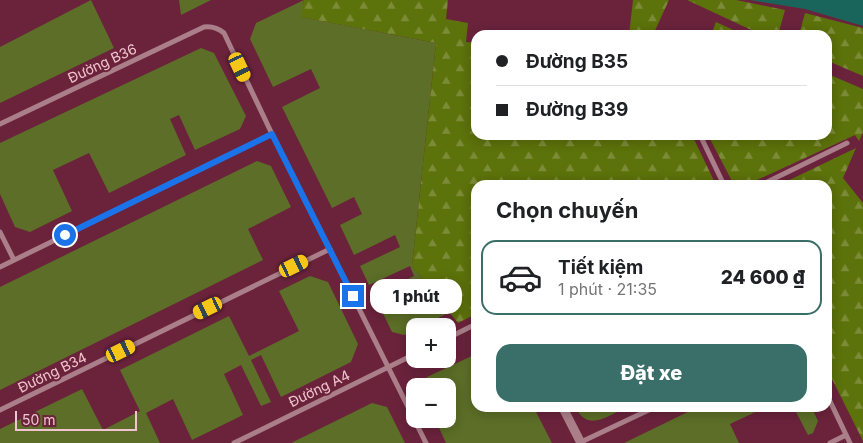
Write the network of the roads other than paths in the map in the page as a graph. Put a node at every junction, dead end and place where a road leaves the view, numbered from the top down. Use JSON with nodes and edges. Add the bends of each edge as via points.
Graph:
{"nodes":[{"id":1,"x":0,"y":124,"type":"edge"},
{"id":2,"x":272,"y":134,"type":"junction"},
{"id":3,"x":702,"y":140,"type":"edge"},
{"id":4,"x":847,"y":143,"type":"dead end"},
{"id":5,"x":722,"y":180,"type":"edge"},
{"id":6,"x":771,"y":180,"type":"edge"},
{"id":7,"x":0,"y":232,"type":"edge"},
{"id":8,"x":330,"y":249,"type":"junction"},
{"id":9,"x":14,"y":260,"type":"junction"},
{"id":10,"x":0,"y":267,"type":"edge"},
{"id":11,"x":471,"y":326,"type":"edge"},
{"id":12,"x":456,"y":334,"type":"edge"},
{"id":13,"x":406,"y":358,"type":"edge"},
{"id":14,"x":388,"y":367,"type":"junction"},
{"id":15,"x":832,"y":405,"type":"edge"},
{"id":16,"x":0,"y":410,"type":"edge"},
{"id":17,"x":566,"y":412,"type":"edge"},
{"id":18,"x":644,"y":412,"type":"edge"},
{"id":19,"x":846,"y":435,"type":"junction"},
{"id":20,"x":234,"y":443,"type":"edge"},
{"id":21,"x":426,"y":443,"type":"edge"},
{"id":22,"x":581,"y":443,"type":"edge"},
{"id":23,"x":830,"y":443,"type":"edge"},
{"id":24,"x":850,"y":443,"type":"edge"}],
"edges":[{"from":1,"to":2,"type":"street","name":"Đường B36","via":[[204,27],[224,33]]},
{"from":2,"to":8,"type":"street"},
{"from":2,"to":9,"type":"street"},
{"from":3,"to":5,"type":"street"},
{"from":4,"to":6,"type":"street"},
{"from":7,"to":9,"type":"street"},
{"from":8,"to":14,"type":"street"},
{"from":8,"to":16,"type":"street","name":"Đường B34"},
{"from":9,"to":10,"type":"street"},
{"from":11,"to":12,"type":"street"},
{"from":13,"to":14,"type":"street","name":"Đường A4"},
{"from":14,"to":20,"type":"street","name":"Đường A4"},
{"from":14,"to":21,"type":"street"},
{"from":15,"to":19,"type":"street"},
{"from":17,"to":22,"type":"street"},
{"from":18,"to":22,"type":"street"},
{"from":19,"to":23,"type":"street"},
{"from":19,"to":24,"type":"street"}]}
